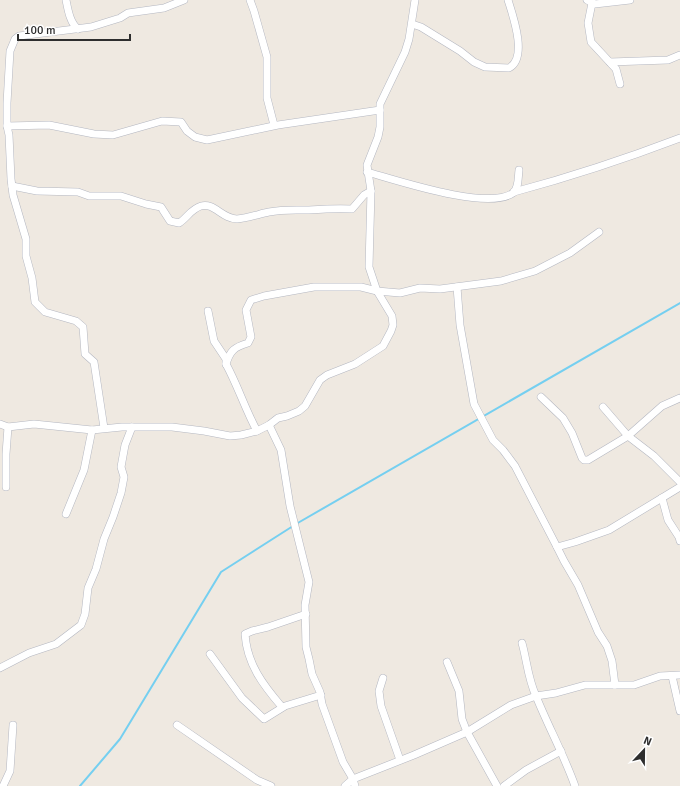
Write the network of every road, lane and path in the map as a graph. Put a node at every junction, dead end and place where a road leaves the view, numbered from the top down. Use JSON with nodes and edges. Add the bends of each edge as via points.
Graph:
{"nodes":[{"id":1,"x":66,"y":0,"type":"edge"},
{"id":2,"x":184,"y":0,"type":"edge"},
{"id":3,"x":250,"y":0,"type":"edge"},
{"id":4,"x":415,"y":0,"type":"edge"},
{"id":5,"x":508,"y":0,"type":"edge"},
{"id":6,"x":630,"y":0,"type":"edge"},
{"id":7,"x":590,"y":1,"type":"edge"},
{"id":8,"x":412,"y":24,"type":"junction"},
{"id":9,"x":78,"y":29,"type":"junction"},
{"id":10,"x":680,"y":55,"type":"edge"},
{"id":11,"x":610,"y":62,"type":"junction"},
{"id":12,"x":620,"y":84,"type":"dead end"},
{"id":13,"x":380,"y":110,"type":"junction"},
{"id":14,"x":4,"y":122,"type":"edge"},
{"id":15,"x":274,"y":126,"type":"junction"},
{"id":16,"x":680,"y":138,"type":"edge"},
{"id":17,"x":519,"y":170,"type":"dead end"},
{"id":18,"x":367,"y":172,"type":"junction"},
{"id":19,"x":12,"y":186,"type":"junction"},
{"id":20,"x":371,"y":191,"type":"junction"},
{"id":21,"x":514,"y":192,"type":"junction"},
{"id":22,"x":600,"y":232,"type":"dead end"},
{"id":23,"x":457,"y":287,"type":"junction"},
{"id":24,"x":377,"y":291,"type":"junction"},
{"id":25,"x":208,"y":311,"type":"dead end"},
{"id":26,"x":226,"y":364,"type":"junction"},
{"id":27,"x":541,"y":397,"type":"dead end"},
{"id":28,"x":680,"y":398,"type":"edge"},
{"id":29,"x":603,"y":407,"type":"dead end"},
{"id":30,"x":0,"y":424,"type":"edge"},
{"id":31,"x":269,"y":425,"type":"junction"},
{"id":32,"x":8,"y":427,"type":"junction"},
{"id":33,"x":132,"y":427,"type":"junction"},
{"id":34,"x":104,"y":428,"type":"junction"},
{"id":35,"x":92,"y":430,"type":"junction"},
{"id":36,"x":257,"y":431,"type":"junction"},
{"id":37,"x":628,"y":436,"type":"junction"},
{"id":38,"x":680,"y":482,"type":"edge"},
{"id":39,"x":6,"y":487,"type":"dead end"},
{"id":40,"x":680,"y":487,"type":"edge"},
{"id":41,"x":662,"y":498,"type":"junction"},
{"id":42,"x":66,"y":514,"type":"dead end"},
{"id":43,"x":680,"y":541,"type":"edge"},
{"id":44,"x":558,"y":546,"type":"junction"},
{"id":45,"x":306,"y":614,"type":"junction"},
{"id":46,"x":522,"y":643,"type":"dead end"},
{"id":47,"x":210,"y":654,"type":"dead end"},
{"id":48,"x":447,"y":662,"type":"dead end"},
{"id":49,"x":0,"y":668,"type":"edge"},
{"id":50,"x":680,"y":675,"type":"edge"},
{"id":51,"x":672,"y":676,"type":"junction"},
{"id":52,"x":383,"y":678,"type":"dead end"},
{"id":53,"x":615,"y":685,"type":"junction"},
{"id":54,"x":320,"y":695,"type":"junction"},
{"id":55,"x":536,"y":696,"type":"junction"},
{"id":56,"x":282,"y":708,"type":"junction"},
{"id":57,"x":680,"y":711,"type":"edge"},
{"id":58,"x":13,"y":725,"type":"dead end"},
{"id":59,"x":177,"y":725,"type":"dead end"},
{"id":60,"x":467,"y":732,"type":"junction"},
{"id":61,"x":561,"y":751,"type":"junction"},
{"id":62,"x":400,"y":760,"type":"junction"},
{"id":63,"x":354,"y":783,"type":"edge"},
{"id":64,"x":2,"y":786,"type":"edge"},
{"id":65,"x":271,"y":786,"type":"edge"},
{"id":66,"x":345,"y":786,"type":"edge"},
{"id":67,"x":497,"y":786,"type":"edge"},
{"id":68,"x":504,"y":786,"type":"edge"},
{"id":69,"x":575,"y":786,"type":"edge"}],
"edges":[{"from":1,"to":9,"type":"street","via":[[72,22]]},
{"from":2,"to":9,"type":"street","via":[[164,8],[128,14]]},
{"from":3,"to":15,"type":"street","via":[[267,58],[267,98]]},
{"from":4,"to":8,"type":"street"},
{"from":5,"to":8,"type":"street","via":[[518,40],[515,63],[509,68],[485,67]]},
{"from":6,"to":7,"type":"street","via":[[595,4]]},
{"from":7,"to":11,"type":"street","via":[[588,23],[591,42]]},
{"from":8,"to":13,"type":"street","via":[[405,52],[383,97]]},
{"from":9,"to":14,"type":"street","via":[[20,36],[16,39],[10,51]]},
{"from":10,"to":11,"type":"street","via":[[668,60]]},
{"from":11,"to":12,"type":"street","via":[[616,69]]},
{"from":13,"to":15,"type":"street"},
{"from":13,"to":18,"type":"street","via":[[378,137],[367,165]]},
{"from":14,"to":15,"type":"street","via":[[49,125],[113,135],[162,121],[181,122],[187,131],[196,137],[208,140]]},
{"from":14,"to":19,"type":"street","via":[[9,135]]},
{"from":16,"to":21,"type":"street","via":[[569,177]]},
{"from":17,"to":21,"type":"street"},
{"from":18,"to":20,"type":"street"},
{"from":18,"to":21,"type":"street","via":[[467,197],[503,197]]},
{"from":19,"to":20,"type":"street","via":[[37,191],[78,192],[90,196],[121,196],[161,206],[170,221],[179,223],[201,206],[208,206],[226,217],[236,219],[289,210],[352,209]]},
{"from":19,"to":34,"type":"street","via":[[26,239],[26,256],[35,302],[46,312],[76,321],[83,327],[85,354],[94,362]]},
{"from":20,"to":24,"type":"street","via":[[369,266]]},
{"from":22,"to":23,"type":"street","via":[[570,253],[535,271],[500,281]]},
{"from":23,"to":24,"type":"street","via":[[420,288],[400,293]]},
{"from":23,"to":44,"type":"street","via":[[460,325],[474,404],[493,440],[515,466]]},
{"from":24,"to":26,"type":"street","via":[[361,287],[314,287],[251,300],[246,310],[251,337],[248,343],[238,346],[230,354]]},
{"from":24,"to":31,"type":"street","via":[[392,316],[391,331],[383,346],[354,364],[327,375],[320,380],[305,406]]},
{"from":25,"to":26,"type":"street","via":[[214,341]]},
{"from":26,"to":36,"type":"street"},
{"from":27,"to":37,"type":"street","via":[[563,418],[584,460]]},
{"from":28,"to":37,"type":"street","via":[[662,406]]},
{"from":29,"to":37,"type":"street"},
{"from":30,"to":32,"type":"street"},
{"from":31,"to":36,"type":"street"},
{"from":31,"to":45,"type":"street","via":[[281,450],[290,506],[309,582]]},
{"from":32,"to":35,"type":"street","via":[[34,424]]},
{"from":32,"to":39,"type":"street"},
{"from":33,"to":34,"type":"street"},
{"from":33,"to":36,"type":"street","via":[[172,427],[230,436],[241,436]]},
{"from":33,"to":49,"type":"street","via":[[121,467],[124,477],[121,493],[88,588],[83,622],[56,644],[29,653]]},
{"from":34,"to":35,"type":"street"},
{"from":35,"to":42,"type":"street","via":[[84,470]]},
{"from":37,"to":38,"type":"street","via":[[654,456]]},
{"from":40,"to":41,"type":"street"},
{"from":41,"to":43,"type":"street","via":[[668,520]]},
{"from":41,"to":44,"type":"street","via":[[609,530]]},
{"from":44,"to":53,"type":"street","via":[[607,646]]},
{"from":45,"to":54,"type":"street","via":[[306,647]]},
{"from":45,"to":56,"type":"street","via":[[246,634],[250,660],[268,691]]},
{"from":46,"to":55,"type":"street","via":[[528,675]]},
{"from":47,"to":56,"type":"street","via":[[242,698],[264,719]]},
{"from":48,"to":60,"type":"street","via":[[459,692],[462,719]]},
{"from":50,"to":51,"type":"street"},
{"from":51,"to":53,"type":"street"},
{"from":51,"to":57,"type":"street"},
{"from":52,"to":62,"type":"street","via":[[379,691],[381,706]]},
{"from":53,"to":55,"type":"street","via":[[585,685]]},
{"from":54,"to":56,"type":"street"},
{"from":54,"to":63,"type":"street","via":[[343,762]]},
{"from":55,"to":60,"type":"street","via":[[511,705]]},
{"from":55,"to":61,"type":"street"},
{"from":58,"to":64,"type":"street","via":[[10,770]]},
{"from":59,"to":65,"type":"street","via":[[257,780]]},
{"from":60,"to":62,"type":"street"},
{"from":60,"to":67,"type":"street"},
{"from":61,"to":68,"type":"street","via":[[526,770]]},
{"from":61,"to":69,"type":"street"},
{"from":62,"to":63,"type":"street"},
{"from":63,"to":66,"type":"street"}]}
